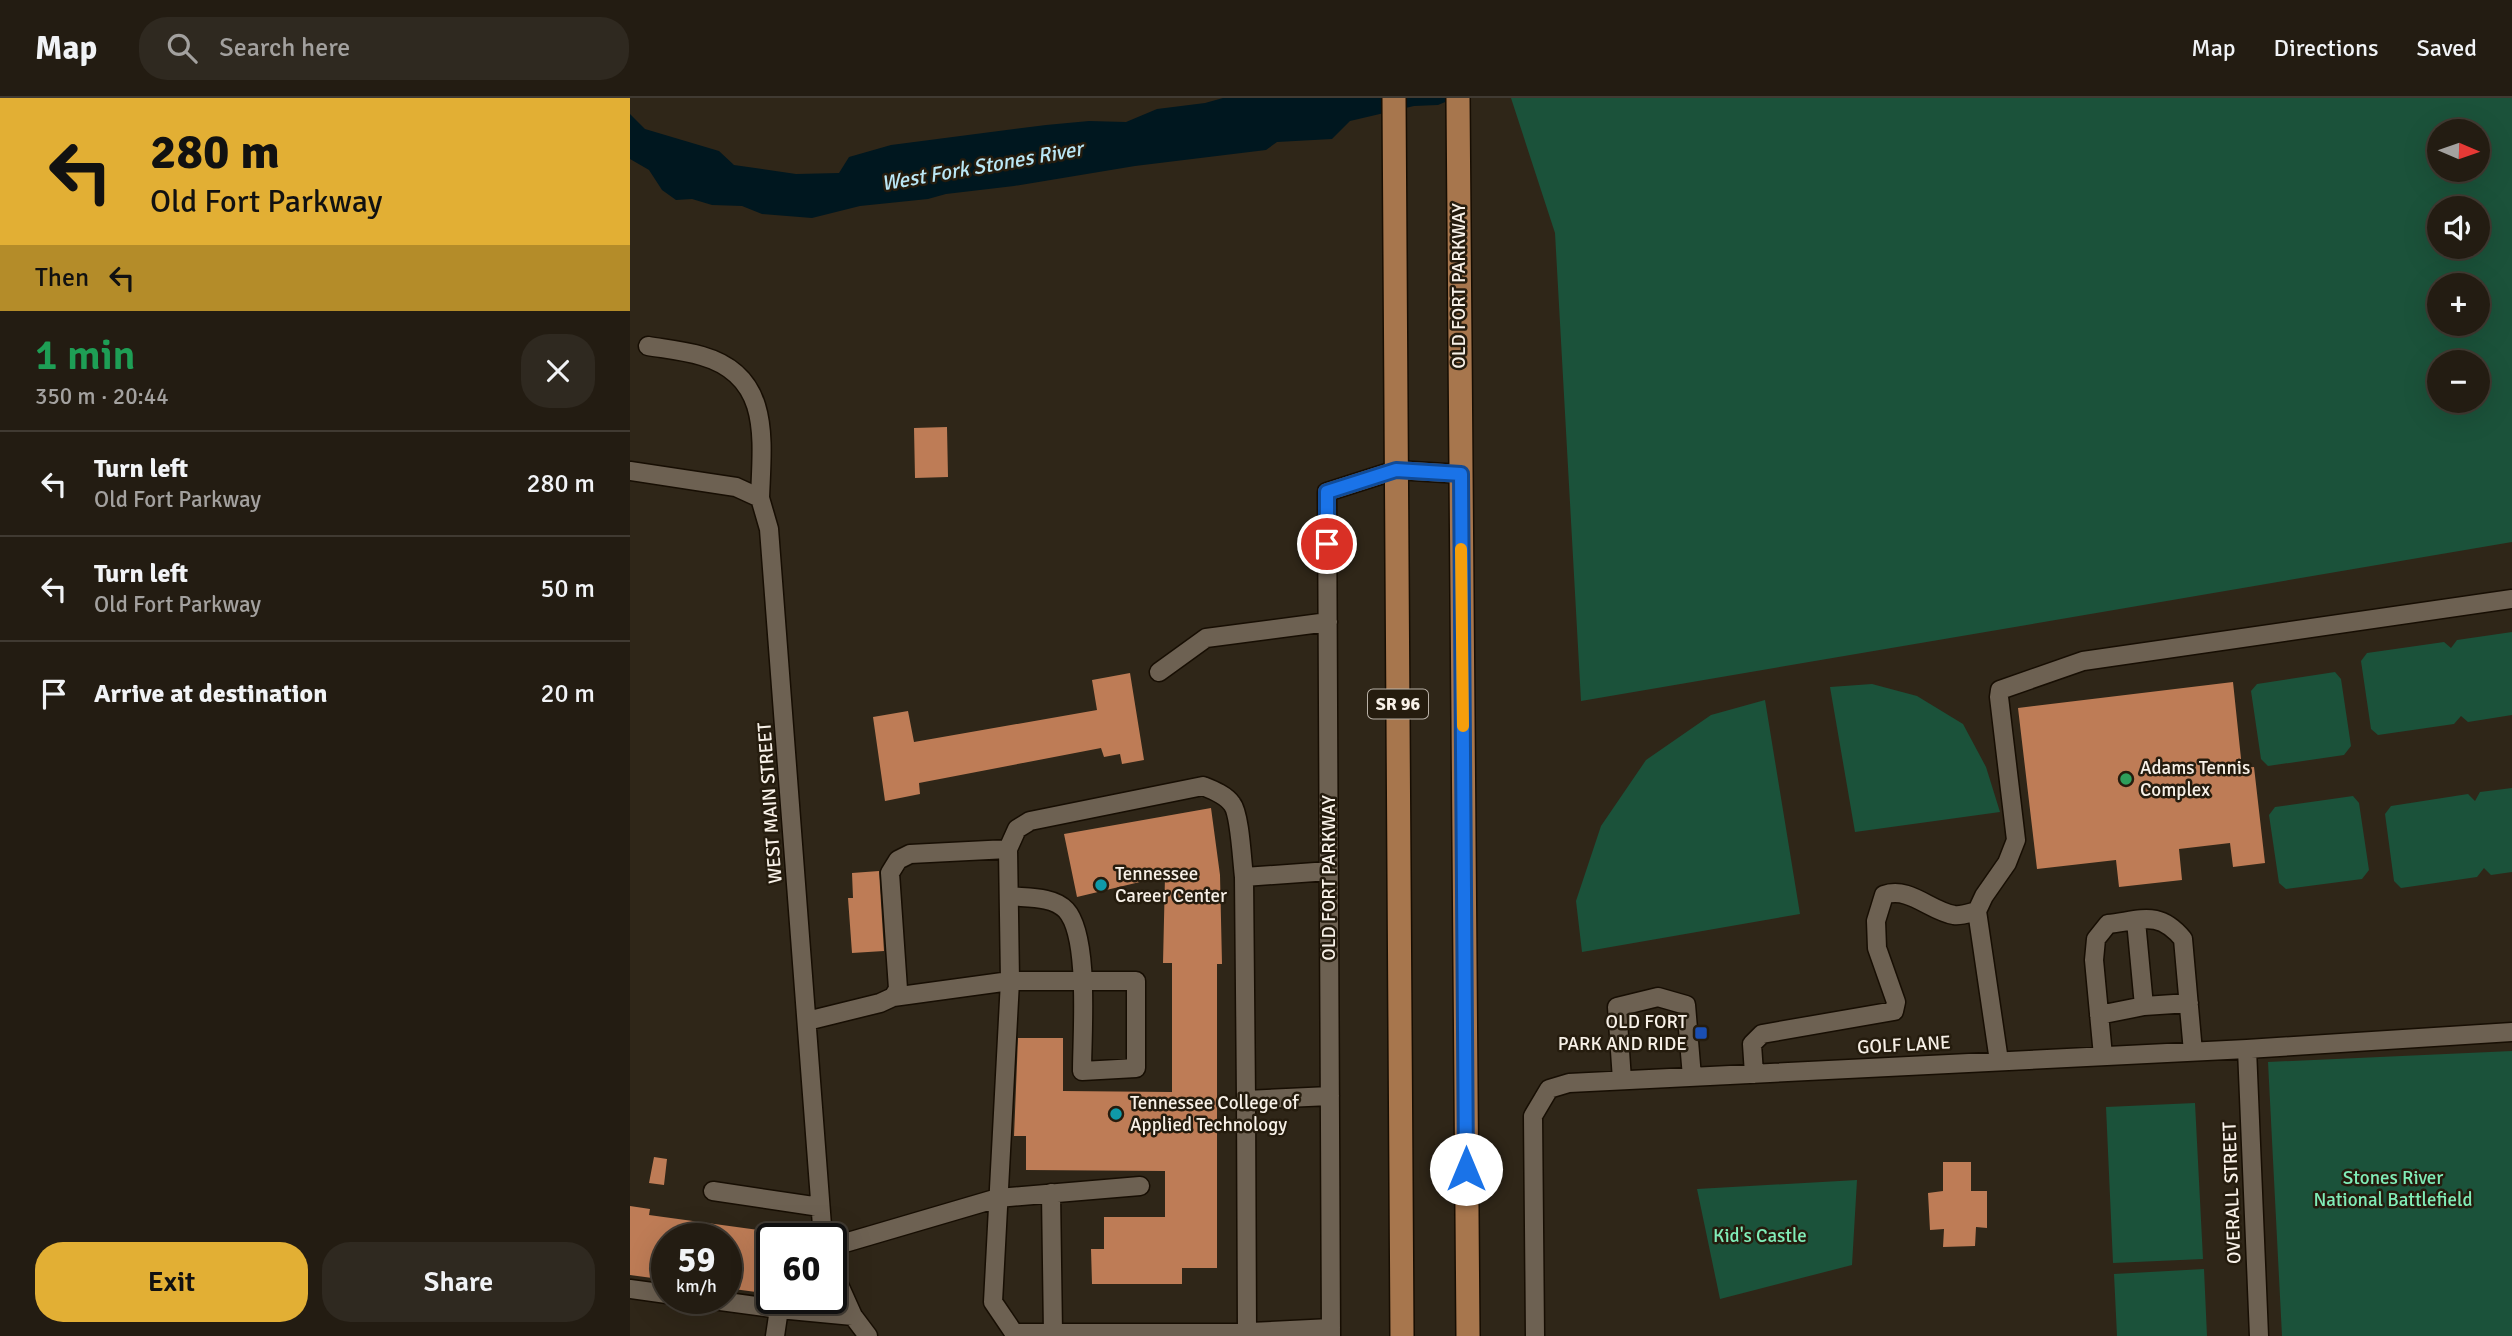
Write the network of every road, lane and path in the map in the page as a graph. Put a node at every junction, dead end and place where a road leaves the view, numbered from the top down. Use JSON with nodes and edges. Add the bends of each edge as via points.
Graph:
{"nodes":[{"id":1,"x":1394,"y":98,"type":"edge"},
{"id":2,"x":1458,"y":98,"type":"edge"},
{"id":3,"x":648,"y":346,"type":"dead end"},
{"id":4,"x":1396,"y":470,"type":"junction"},
{"id":5,"x":630,"y":471,"type":"edge"},
{"id":6,"x":1461,"y":474,"type":"junction"},
{"id":7,"x":760,"y":498,"type":"junction"},
{"id":8,"x":2512,"y":599,"type":"edge"},
{"id":9,"x":1328,"y":622,"type":"junction"},
{"id":10,"x":1158,"y":672,"type":"dead end"},
{"id":11,"x":1008,"y":849,"type":"junction"},
{"id":12,"x":1329,"y":871,"type":"junction"},
{"id":13,"x":1244,"y":877,"type":"junction"},
{"id":14,"x":1009,"y":896,"type":"junction"},
{"id":15,"x":1977,"y":911,"type":"junction"},
{"id":16,"x":2136,"y":921,"type":"junction"},
{"id":17,"x":1082,"y":979,"type":"junction"},
{"id":18,"x":1010,"y":981,"type":"junction"},
{"id":19,"x":893,"y":997,"type":"junction"},
{"id":20,"x":2189,"y":1003,"type":"junction"},
{"id":21,"x":2144,"y":1006,"type":"junction"},
{"id":22,"x":2099,"y":1015,"type":"junction"},
{"id":23,"x":807,"y":1021,"type":"junction"},
{"id":24,"x":2512,"y":1032,"type":"edge"},
{"id":25,"x":2247,"y":1049,"type":"junction"},
{"id":26,"x":2193,"y":1052,"type":"junction"},
{"id":27,"x":2103,"y":1056,"type":"junction"},
{"id":28,"x":1998,"y":1061,"type":"junction"},
{"id":29,"x":1754,"y":1074,"type":"junction"},
{"id":30,"x":1692,"y":1077,"type":"junction"},
{"id":31,"x":1622,"y":1080,"type":"junction"},
{"id":32,"x":1330,"y":1096,"type":"junction"},
{"id":33,"x":1246,"y":1100,"type":"junction"},
{"id":34,"x":1140,"y":1186,"type":"dead end"},
{"id":35,"x":713,"y":1191,"type":"dead end"},
{"id":36,"x":1051,"y":1194,"type":"junction"},
{"id":37,"x":998,"y":1198,"type":"junction"},
{"id":38,"x":820,"y":1207,"type":"junction"},
{"id":39,"x":822,"y":1223,"type":"edge"},
{"id":40,"x":847,"y":1242,"type":"edge"},
{"id":41,"x":630,"y":1289,"type":"edge"},
{"id":42,"x":651,"y":1292,"type":"edge"},
{"id":43,"x":847,"y":1303,"type":"edge"},
{"id":44,"x":778,"y":1314,"type":"edge"},
{"id":45,"x":832,"y":1314,"type":"edge"},
{"id":46,"x":853,"y":1316,"type":"junction"},
{"id":47,"x":1403,"y":1331,"type":"edge"},
{"id":48,"x":1247,"y":1332,"type":"junction"},
{"id":49,"x":1331,"y":1332,"type":"edge"},
{"id":50,"x":1053,"y":1333,"type":"junction"},
{"id":51,"x":775,"y":1336,"type":"edge"},
{"id":52,"x":868,"y":1336,"type":"edge"},
{"id":53,"x":1468,"y":1336,"type":"edge"},
{"id":54,"x":1535,"y":1336,"type":"edge"},
{"id":55,"x":2259,"y":1336,"type":"edge"}],
"edges":[{"from":1,"to":4,"type":"main road","number":"SR 96"},
{"from":2,"to":6,"type":"main road","name":"OLD FORT PARKWAY"},
{"from":3,"to":7,"type":"street","name":"WEST MAIN STREET","via":[[703,356],[740,375],[754,396],[763,433]]},
{"from":4,"to":6,"type":"street","name":"OLD FORT PARKWAY"},
{"from":4,"to":9,"type":"street","name":"OLD FORT PARKWAY","via":[[1327,492]]},
{"from":4,"to":47,"type":"main road","number":"SR 96"},
{"from":5,"to":7,"type":"street","via":[[736,487]]},
{"from":6,"to":53,"type":"main road","name":"OLD FORT PARKWAY"},
{"from":7,"to":23,"type":"street","name":"WEST MAIN STREET","via":[[769,529]]},
{"from":8,"to":15,"type":"street","via":[[2083,661],[2000,690],[2016,840]]},
{"from":9,"to":10,"type":"street","via":[[1206,638]]},
{"from":9,"to":12,"type":"street","name":"OLD FORT PARKWAY"},
{"from":11,"to":13,"type":"street","via":[[1017,829],[1030,821],[1203,786],[1233,804]]},
{"from":11,"to":14,"type":"street"},
{"from":11,"to":19,"type":"street","via":[[910,854],[898,860],[890,873],[898,989]]},
{"from":12,"to":13,"type":"street"},
{"from":12,"to":32,"type":"street","name":"OLD FORT PARKWAY"},
{"from":13,"to":33,"type":"street"},
{"from":14,"to":17,"type":"street","via":[[1047,900],[1065,909],[1077,930]]},
{"from":14,"to":18,"type":"street"},
{"from":15,"to":28,"type":"street"},
{"from":15,"to":29,"type":"street","via":[[1958,916],[1906,894],[1884,895],[1876,922],[1877,948],[1896,1002],[1894,1011],[1762,1034],[1752,1044]]},
{"from":16,"to":20,"type":"street","via":[[2156,919],[2172,925],[2183,939]]},
{"from":16,"to":21,"type":"street"},
{"from":16,"to":22,"type":"street","via":[[2108,924],[2096,939]]},
{"from":17,"to":17,"type":"street","via":[[1136,981],[1136,1068],[1082,1071]]},
{"from":17,"to":18,"type":"street"},
{"from":18,"to":19,"type":"street"},
{"from":18,"to":37,"type":"street"},
{"from":19,"to":23,"type":"street"},
{"from":20,"to":21,"type":"street"},
{"from":20,"to":26,"type":"street"},
{"from":21,"to":22,"type":"street"},
{"from":22,"to":27,"type":"street"},
{"from":23,"to":38,"type":"street","name":"WEST MAIN STREET"},
{"from":24,"to":25,"type":"street","name":"GOLF LANE"},
{"from":25,"to":26,"type":"street","name":"GOLF LANE"},
{"from":25,"to":55,"type":"street","name":"OVERALL STREET"},
{"from":26,"to":27,"type":"street","name":"GOLF LANE"},
{"from":27,"to":28,"type":"street","name":"GOLF LANE"},
{"from":28,"to":29,"type":"street","name":"GOLF LANE"},
{"from":29,"to":30,"type":"street","name":"GOLF LANE"},
{"from":30,"to":31,"type":"street","name":"GOLF LANE"},
{"from":30,"to":31,"type":"street","via":[[1686,1005],[1658,997],[1617,1007]]},
{"from":31,"to":54,"type":"street","name":"GOLF LANE","via":[[1569,1083],[1549,1089],[1533,1116]]},
{"from":32,"to":33,"type":"street"},
{"from":32,"to":49,"type":"street","name":"OLD FORT PARKWAY"},
{"from":33,"to":48,"type":"street"},
{"from":34,"to":36,"type":"street"},
{"from":35,"to":38,"type":"street"},
{"from":36,"to":37,"type":"street"},
{"from":36,"to":50,"type":"street"},
{"from":37,"to":40,"type":"street"},
{"from":37,"to":50,"type":"street","via":[[993,1302],[1014,1334]]},
{"from":38,"to":39,"type":"street","name":"WEST MAIN STREET"},
{"from":41,"to":42,"type":"street"},
{"from":43,"to":46,"type":"street"},
{"from":44,"to":51,"type":"street"},
{"from":45,"to":46,"type":"street"},
{"from":46,"to":52,"type":"street"},
{"from":48,"to":49,"type":"street"},
{"from":48,"to":50,"type":"street"}]}
